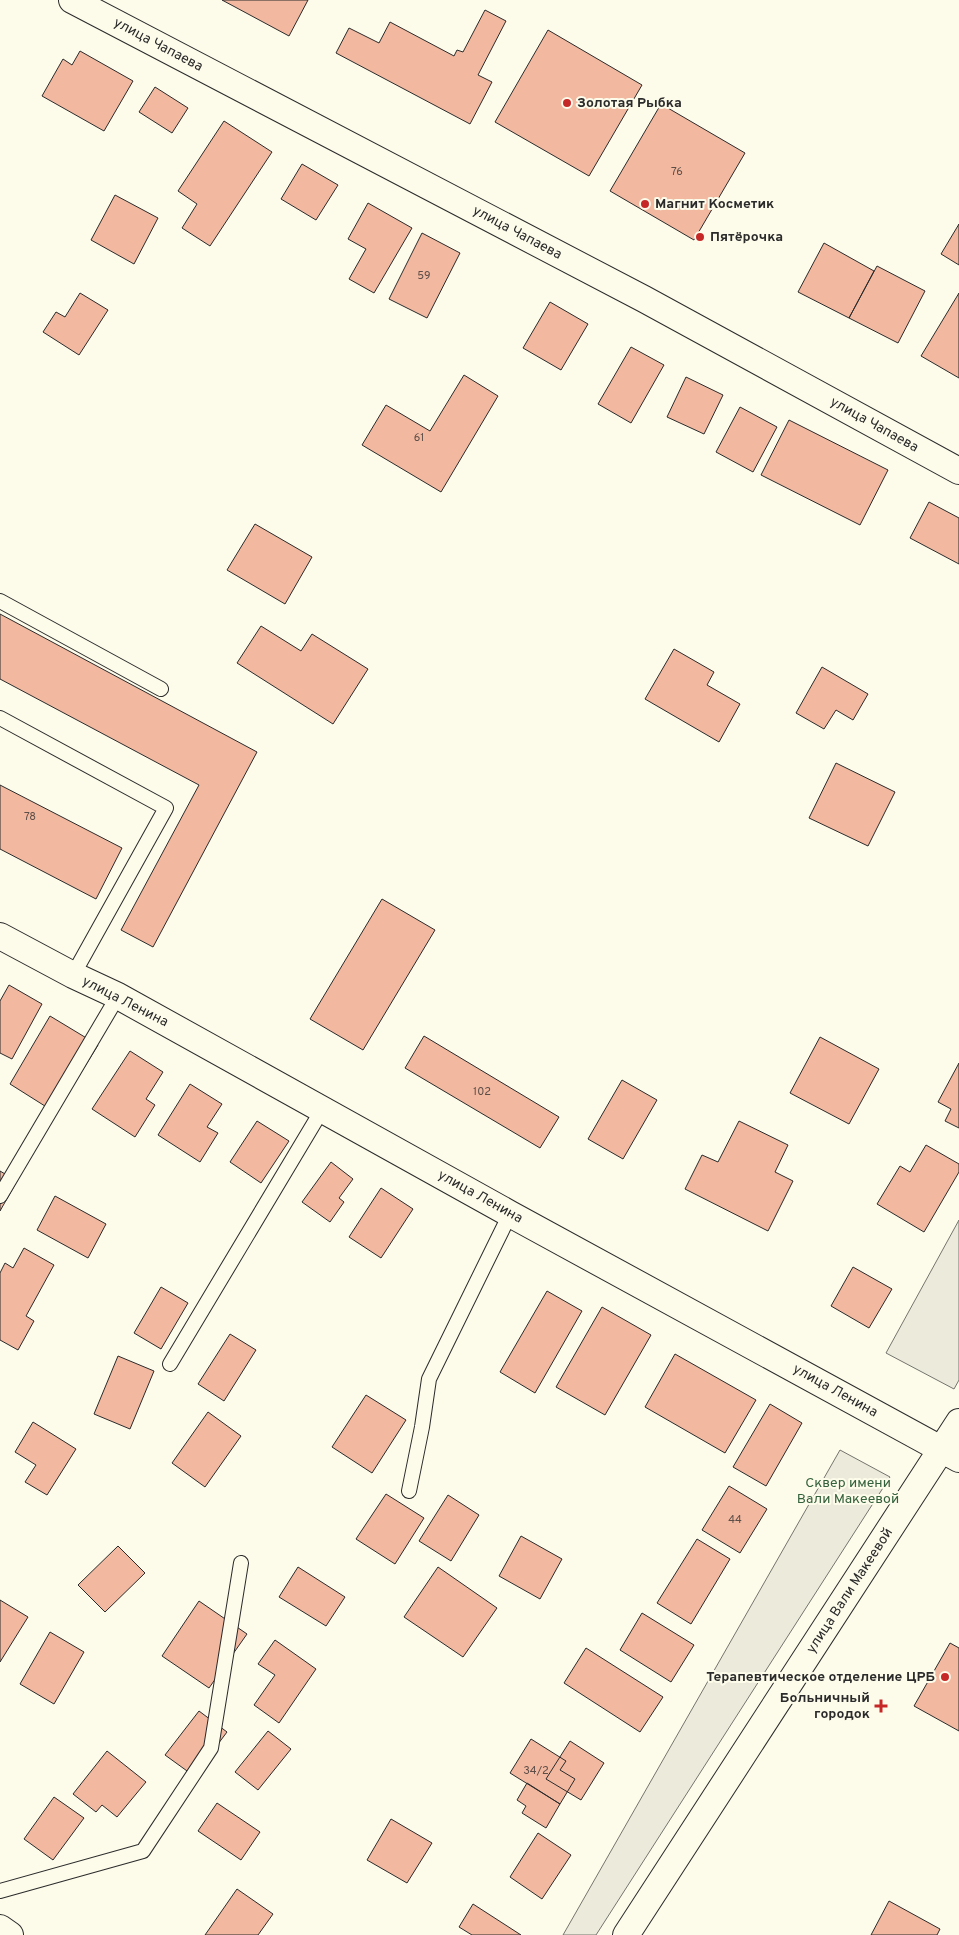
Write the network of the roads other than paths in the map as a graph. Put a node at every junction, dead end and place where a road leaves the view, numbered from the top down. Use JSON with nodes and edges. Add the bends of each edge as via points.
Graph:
{"nodes":[{"id":1,"x":72,"y":0,"type":"edge"},
{"id":2,"x":959,"y":471,"type":"edge"},
{"id":3,"x":0,"y":601,"type":"edge"},
{"id":4,"x":161,"y":689,"type":"dead end"},
{"id":5,"x":0,"y":718,"type":"edge"},
{"id":6,"x":0,"y":936,"type":"edge"},
{"id":7,"x":74,"y":975,"type":"junction"},
{"id":8,"x":118,"y":996,"type":"junction"},
{"id":9,"x":322,"y":1110,"type":"junction"},
{"id":10,"x":0,"y":1196,"type":"edge"},
{"id":11,"x":510,"y":1214,"type":"junction"},
{"id":12,"x":170,"y":1364,"type":"dead end"},
{"id":13,"x":959,"y":1422,"type":"edge"},
{"id":14,"x":951,"y":1454,"type":"edge"},
{"id":15,"x":409,"y":1491,"type":"dead end"},
{"id":16,"x":241,"y":1563,"type":"dead end"},
{"id":17,"x":0,"y":1891,"type":"edge"},
{"id":18,"x":0,"y":1928,"type":"edge"},
{"id":19,"x":10,"y":1935,"type":"edge"},
{"id":20,"x":626,"y":1935,"type":"edge"}],
"edges":[{"from":1,"to":2,"type":"street","name":"улица Чапаева","via":[[644,300]]},
{"from":3,"to":4,"type":"lane"},
{"from":5,"to":7,"type":"lane","via":[[166,808]]},
{"from":6,"to":7,"type":"street","name":"улица Ленина"},
{"from":7,"to":8,"type":"street","name":"улица Ленина"},
{"from":8,"to":9,"type":"street","name":"улица Ленина"},
{"from":8,"to":10,"type":"lane"},
{"from":9,"to":11,"type":"street","name":"улица Ленина"},
{"from":9,"to":12,"type":"lane"},
{"from":11,"to":14,"type":"street","name":"улица Ленина"},
{"from":11,"to":15,"type":"lane","via":[[428,1379]]},
{"from":13,"to":14,"type":"street","name":"улица Вали Макеевой"},
{"from":14,"to":20,"type":"street","name":"улица Вали Макеевой"},
{"from":16,"to":17,"type":"lane","via":[[211,1748],[143,1851]]},
{"from":18,"to":19,"type":"street"}]}
